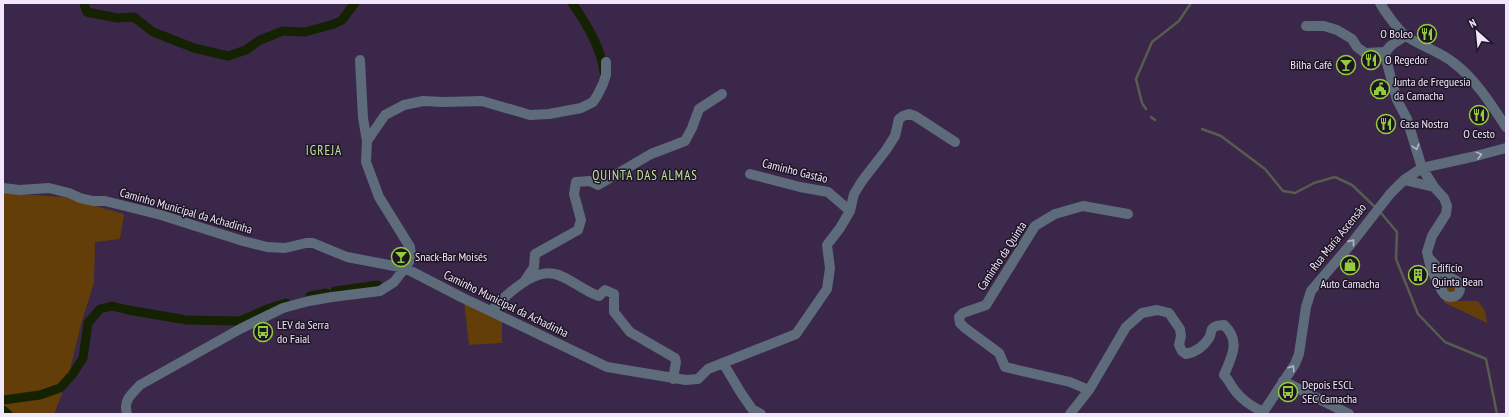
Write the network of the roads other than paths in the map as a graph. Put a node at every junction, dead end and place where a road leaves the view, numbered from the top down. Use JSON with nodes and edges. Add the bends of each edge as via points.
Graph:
{"nodes":[{"id":1,"x":1380,"y":3,"type":"edge"},
{"id":2,"x":1306,"y":26,"type":"dead end"},
{"id":3,"x":1405,"y":36,"type":"junction"},
{"id":4,"x":1385,"y":52,"type":"junction"},
{"id":5,"x":360,"y":60,"type":"dead end"},
{"id":6,"x":606,"y":62,"type":"dead end"},
{"id":7,"x":722,"y":94,"type":"dead end"},
{"id":8,"x":1506,"y":127,"type":"edge"},
{"id":9,"x":367,"y":141,"type":"junction"},
{"id":10,"x":955,"y":142,"type":"dead end"},
{"id":11,"x":1506,"y":148,"type":"edge"},
{"id":12,"x":1438,"y":164,"type":"junction"},
{"id":13,"x":1422,"y":168,"type":"junction"},
{"id":14,"x":750,"y":174,"type":"dead end"},
{"id":15,"x":1404,"y":180,"type":"junction"},
{"id":16,"x":1434,"y":187,"type":"junction"},
{"id":17,"x":3,"y":188,"type":"edge"},
{"id":18,"x":850,"y":211,"type":"junction"},
{"id":19,"x":1128,"y":214,"type":"dead end"},
{"id":20,"x":1427,"y":256,"type":"junction"},
{"id":21,"x":405,"y":268,"type":"junction"},
{"id":22,"x":1453,"y":279,"type":"junction"},
{"id":23,"x":524,"y":282,"type":"junction"},
{"id":24,"x":1442,"y":291,"type":"junction"},
{"id":25,"x":491,"y":311,"type":"junction"},
{"id":26,"x":723,"y":363,"type":"junction"},
{"id":27,"x":673,"y":379,"type":"junction"},
{"id":28,"x":1283,"y":381,"type":"junction"},
{"id":29,"x":1089,"y":390,"type":"junction"},
{"id":30,"x":1262,"y":413,"type":"edge"},
{"id":31,"x":127,"y":414,"type":"edge"},
{"id":32,"x":761,"y":414,"type":"edge"},
{"id":33,"x":1070,"y":414,"type":"edge"},
{"id":34,"x":1349,"y":414,"type":"edge"}],
"edges":[{"from":1,"to":3,"type":"street"},
{"from":2,"to":4,"type":"street","via":[[1324,26],[1337,30],[1352,39],[1365,53]]},
{"from":3,"to":4,"type":"street","via":[[1388,47]]},
{"from":3,"to":8,"type":"street","via":[[1442,54],[1468,75]]},
{"from":4,"to":13,"type":"street","one_way":true,"via":[[1397,100],[1407,119]]},
{"from":5,"to":9,"type":"street","via":[[363,118]]},
{"from":6,"to":9,"type":"street","via":[[604,84],[593,102],[581,108],[530,115],[482,101],[423,101],[404,105],[385,115]]},
{"from":7,"to":23,"type":"street","via":[[699,109],[684,141],[651,154],[598,185],[590,181],[576,182],[574,194],[581,220],[578,230],[535,254],[534,267]]},
{"from":9,"to":21,"type":"street","via":[[366,162],[380,196],[410,247],[411,254]]},
{"from":10,"to":18,"type":"street","name":"Caminho Municipal da Achadinha","via":[[915,116],[909,114],[899,119],[895,136],[854,194]]},
{"from":12,"to":11,"type":"street","name":"Rua Maria Ascensão","one_way":true},
{"from":12,"to":13,"type":"street","name":"Rua Maria Ascensão"},
{"from":12,"to":16,"type":"street"},
{"from":13,"to":15,"type":"street","name":"Rua Maria Ascensão"},
{"from":13,"to":16,"type":"street"},
{"from":14,"to":18,"type":"street","name":"Caminho Gastão","via":[[828,192]]},
{"from":15,"to":16,"type":"street"},
{"from":28,"to":15,"type":"street","name":"Rua Maria Ascensão","one_way":true,"via":[[1299,354],[1311,291]]},
{"from":16,"to":20,"type":"street","via":[[1444,198],[1447,206],[1446,214],[1432,236]]},
{"from":17,"to":21,"type":"street","name":"Caminho Municipal da Achadinha","via":[[49,188],[80,198],[105,201],[161,215],[267,247],[285,248],[313,243],[347,257]]},
{"from":18,"to":26,"type":"street","name":"Caminho Municipal da Achadinha","via":[[827,245],[830,268],[827,289],[796,334]]},
{"from":19,"to":29,"type":"street","name":"Caminho da Quinta","via":[[1083,206],[1055,214],[1035,226],[986,305],[963,313],[959,317],[964,328],[999,353],[1005,367],[1070,382]]},
{"from":20,"to":22,"type":"street"},
{"from":20,"to":24,"type":"street"},
{"from":21,"to":25,"type":"street","name":"Caminho Municipal da Achadinha"},
{"from":21,"to":31,"type":"street","via":[[394,282],[380,291],[290,306],[240,328],[140,385],[128,399],[125,407]]},
{"from":22,"to":24,"type":"street","via":[[1444,281]]},
{"from":22,"to":24,"type":"street","via":[[1460,285],[1458,294],[1448,297]]},
{"from":23,"to":25,"type":"street","via":[[508,293]]},
{"from":23,"to":27,"type":"street","via":[[548,273],[599,296],[605,290],[614,294],[614,312],[630,332],[675,358]]},
{"from":25,"to":27,"type":"street","name":"Caminho Municipal da Achadinha","via":[[607,367]]},
{"from":26,"to":27,"type":"street","name":"Caminho Municipal da Achadinha","via":[[708,369],[698,379]]},
{"from":26,"to":32,"type":"street","via":[[752,409]]},
{"from":28,"to":30,"type":"street","name":"Rua Maria Ascensão"},
{"from":28,"to":34,"type":"street"},
{"from":29,"to":30,"type":"street","via":[[1126,327],[1142,314],[1156,310],[1169,313],[1180,329],[1179,345],[1186,354],[1201,347],[1210,337],[1212,329],[1217,326],[1224,325],[1231,331],[1234,346],[1224,374],[1243,400]]},
{"from":29,"to":33,"type":"street"}]}
